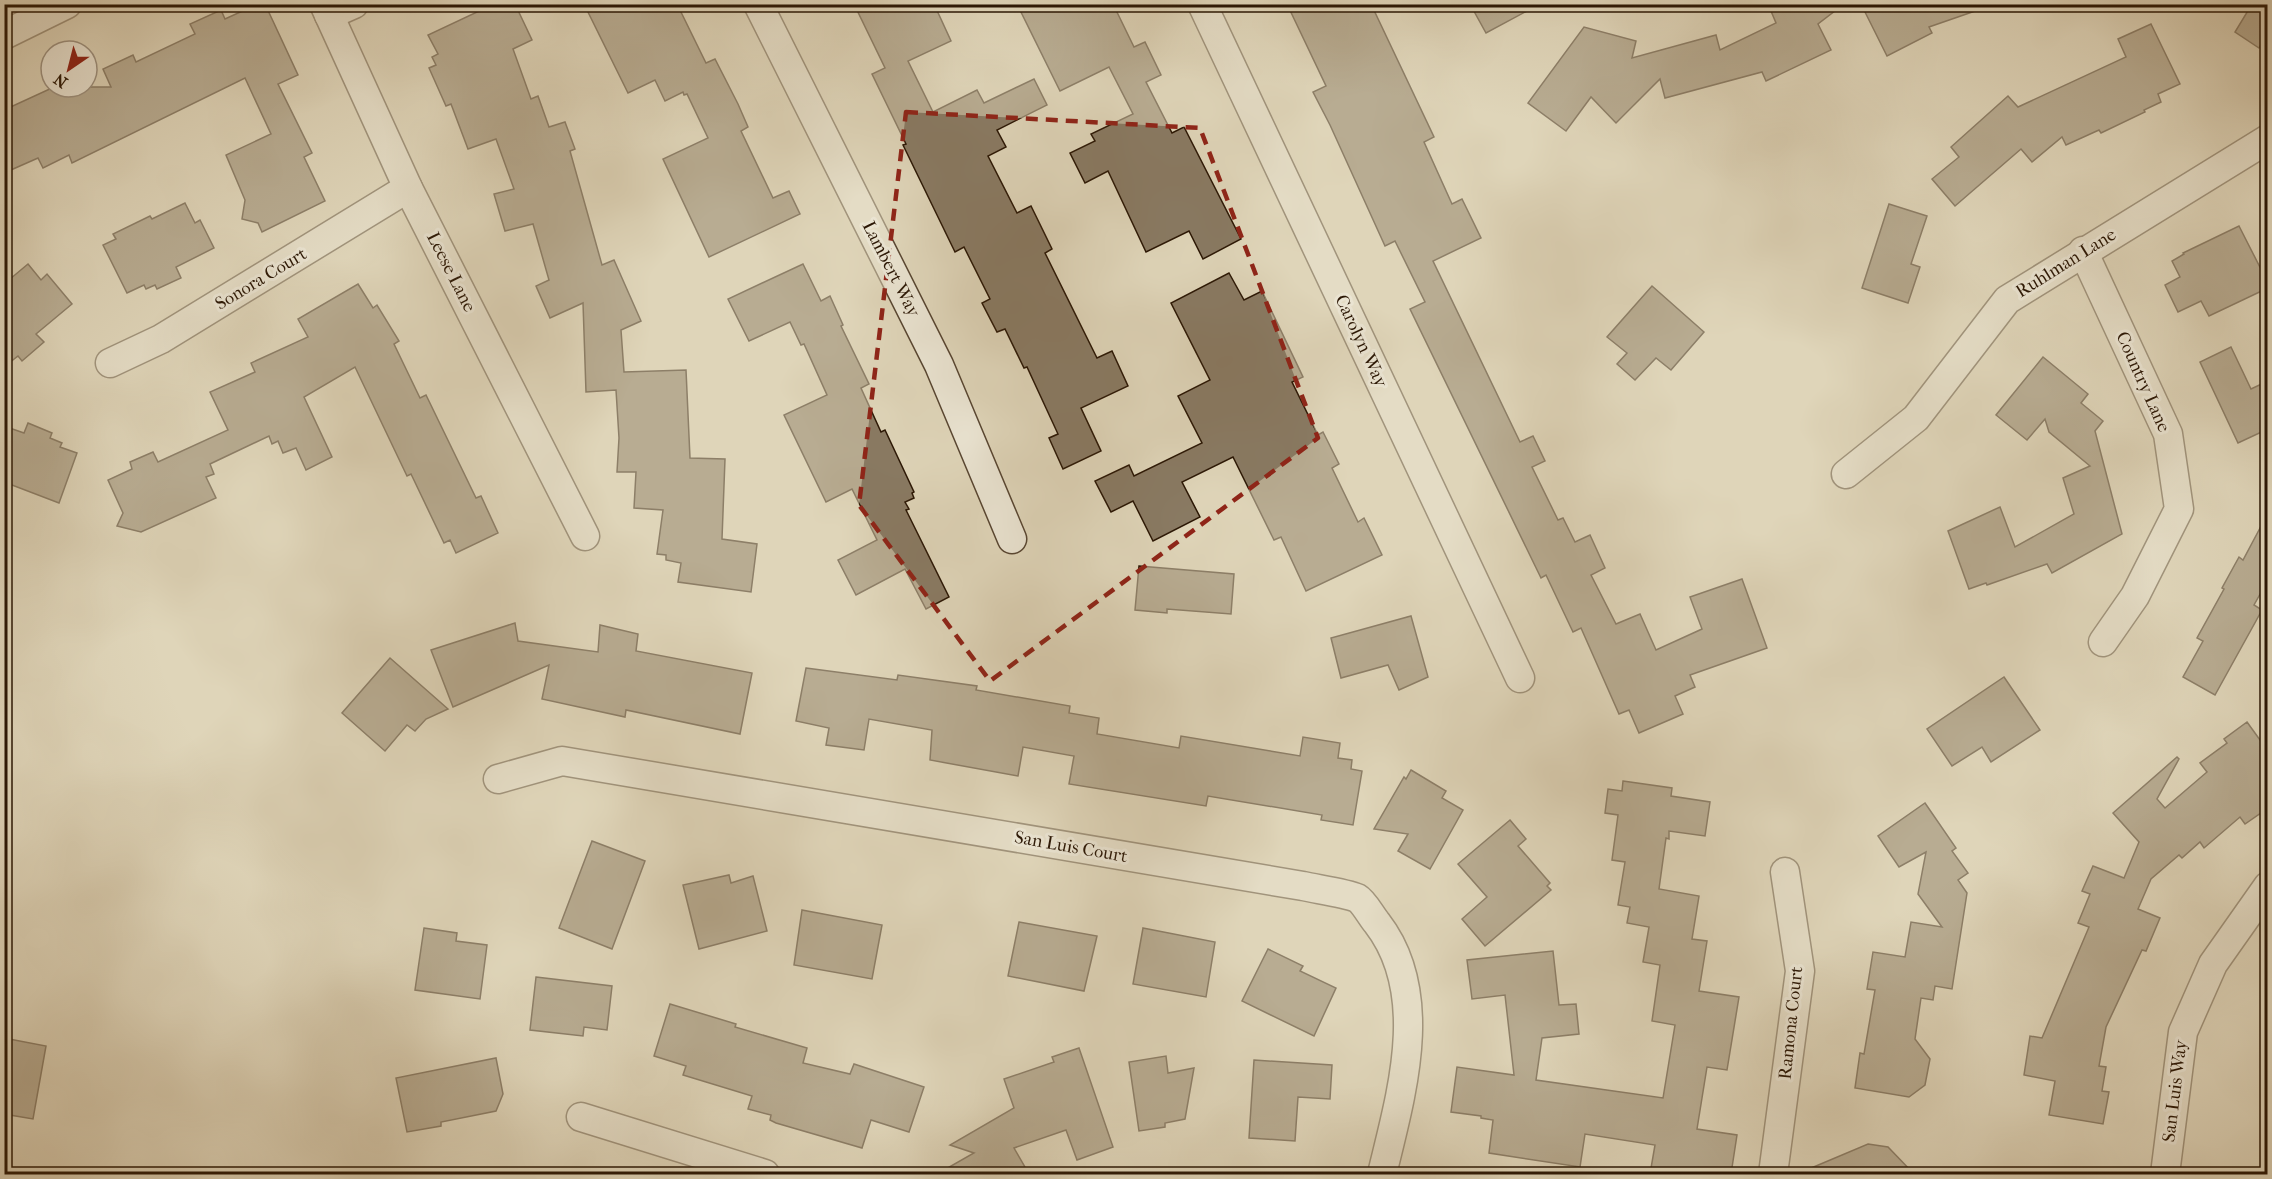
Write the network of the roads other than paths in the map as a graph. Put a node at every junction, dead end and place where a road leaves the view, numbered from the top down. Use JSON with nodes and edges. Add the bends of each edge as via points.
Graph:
{"nodes":[{"id":1,"x":67,"y":4,"type":"edge"},
{"id":2,"x":758,"y":4,"type":"edge"},
{"id":3,"x":1203,"y":4,"type":"edge"},
{"id":4,"x":336,"y":8,"type":"edge"},
{"id":5,"x":4,"y":35,"type":"edge"},
{"id":6,"x":2268,"y":139,"type":"edge"},
{"id":7,"x":408,"y":188,"type":"junction"},
{"id":8,"x":2083,"y":251,"type":"junction"},
{"id":9,"x":110,"y":363,"type":"dead end"},
{"id":10,"x":1846,"y":474,"type":"dead end"},
{"id":11,"x":585,"y":536,"type":"dead end"},
{"id":12,"x":1012,"y":539,"type":"dead end"},
{"id":13,"x":2103,"y":642,"type":"dead end"},
{"id":14,"x":1520,"y":678,"type":"dead end"},
{"id":15,"x":498,"y":779,"type":"dead end"},
{"id":16,"x":1785,"y":872,"type":"dead end"},
{"id":17,"x":2268,"y":886,"type":"edge"},
{"id":18,"x":581,"y":1117,"type":"dead end"},
{"id":19,"x":765,"y":1174,"type":"edge"},
{"id":20,"x":1382,"y":1174,"type":"edge"},
{"id":21,"x":1773,"y":1174,"type":"edge"},
{"id":22,"x":2165,"y":1174,"type":"edge"}],
"edges":[{"from":1,"to":5,"type":"street"},
{"from":2,"to":12,"type":"street","name":"Lambert Way","via":[[939,364]]},
{"from":3,"to":14,"type":"street","name":"Carolyn Way"},
{"from":4,"to":7,"type":"street","name":"Leese Lane"},
{"from":6,"to":8,"type":"street","name":"Ruhlman Lane"},
{"from":7,"to":9,"type":"street","name":"Sonora Court","via":[[161,339]]},
{"from":7,"to":11,"type":"street","name":"Leese Lane"},
{"from":8,"to":10,"type":"street","name":"Ruhlman Lane","via":[[2007,300],[1916,417]]},
{"from":8,"to":13,"type":"street","name":"Country Lane","via":[[2168,434],[2179,509],[2135,596]]},
{"from":15,"to":20,"type":"street","name":"San Luis Court","via":[[562,761],[1358,898],[1387,936],[1403,973],[1408,1027],[1400,1098]]},
{"from":16,"to":21,"type":"street","name":"Ramona Court","via":[[1800,971]]},
{"from":17,"to":22,"type":"street","name":"San Luis Way","via":[[2213,964],[2182,1032]]},
{"from":18,"to":19,"type":"street"}]}
